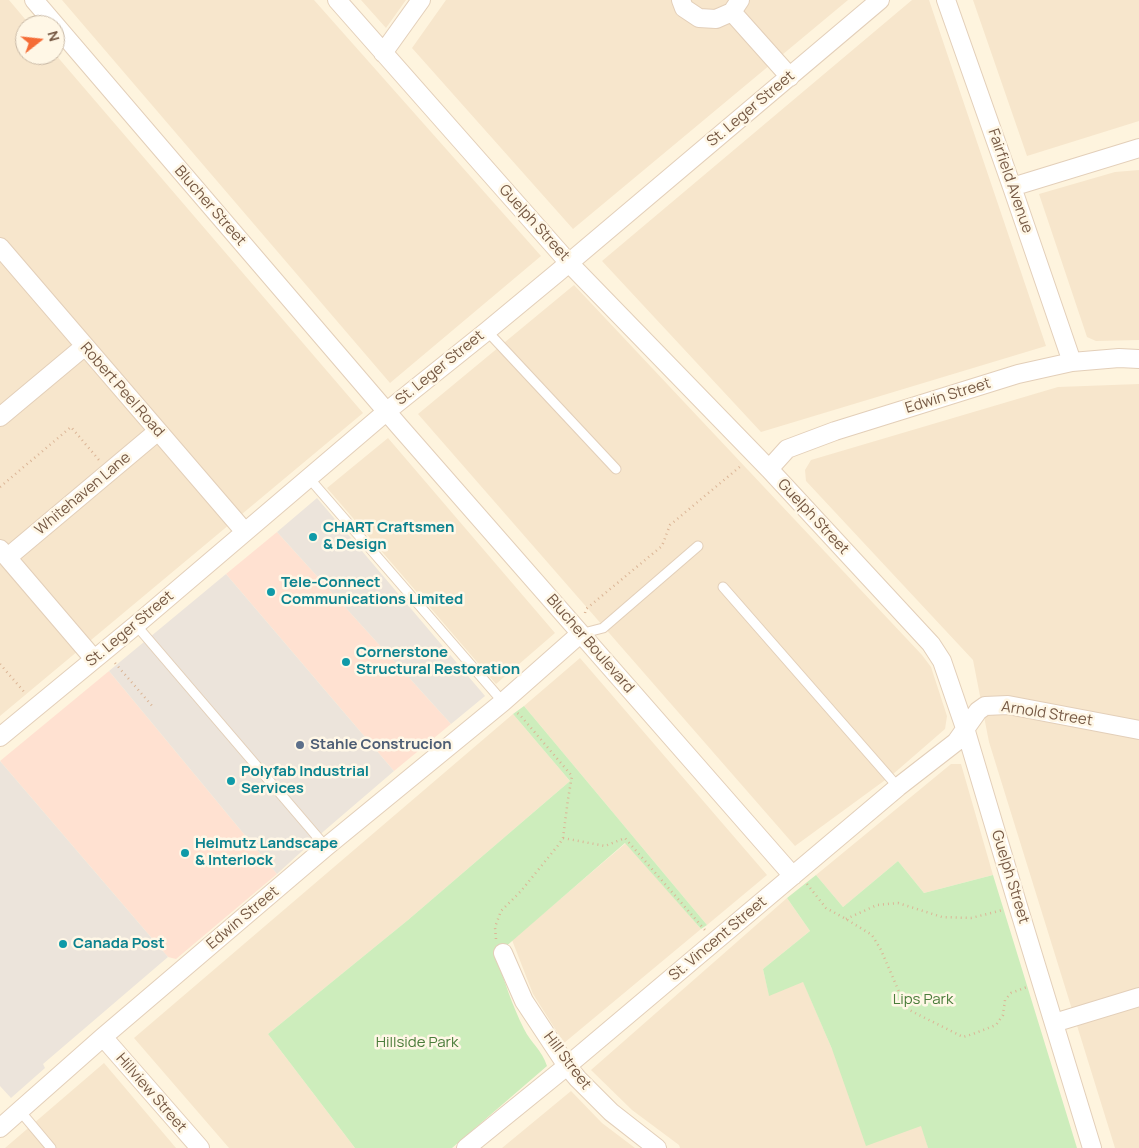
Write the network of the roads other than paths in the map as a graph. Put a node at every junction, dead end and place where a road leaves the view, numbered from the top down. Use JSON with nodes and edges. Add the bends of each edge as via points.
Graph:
{"nodes":[{"id":1,"x":34,"y":0,"type":"edge"},
{"id":2,"x":337,"y":0,"type":"edge"},
{"id":3,"x":421,"y":0,"type":"edge"},
{"id":4,"x":681,"y":0,"type":"edge"},
{"id":5,"x":880,"y":0,"type":"edge"},
{"id":6,"x":946,"y":0,"type":"edge"},
{"id":7,"x":736,"y":6,"type":"edge"},
{"id":8,"x":383,"y":53,"type":"junction"},
{"id":9,"x":790,"y":77,"type":"junction"},
{"id":10,"x":1139,"y":148,"type":"edge"},
{"id":11,"x":1012,"y":187,"type":"junction"},
{"id":12,"x":3,"y":256,"type":"edge"},
{"id":13,"x":569,"y":263,"type":"junction"},
{"id":14,"x":488,"y":331,"type":"junction"},
{"id":15,"x":85,"y":346,"type":"junction"},
{"id":16,"x":1139,"y":359,"type":"edge"},
{"id":17,"x":1072,"y":362,"type":"junction"},
{"id":18,"x":386,"y":412,"type":"junction"},
{"id":19,"x":0,"y":417,"type":"edge"},
{"id":20,"x":158,"y":431,"type":"junction"},
{"id":21,"x":616,"y":469,"type":"dead end"},
{"id":22,"x":769,"y":469,"type":"junction"},
{"id":23,"x":309,"y":478,"type":"junction"},
{"id":24,"x":244,"y":532,"type":"junction"},
{"id":25,"x":698,"y":546,"type":"dead end"},
{"id":26,"x":4,"y":553,"type":"edge"},
{"id":27,"x":723,"y":587,"type":"dead end"},
{"id":28,"x":136,"y":625,"type":"junction"},
{"id":29,"x":580,"y":634,"type":"junction"},
{"id":30,"x":99,"y":655,"type":"junction"},
{"id":31,"x":503,"y":702,"type":"junction"},
{"id":32,"x":965,"y":728,"type":"junction"},
{"id":33,"x":1139,"y":730,"type":"edge"},
{"id":34,"x":0,"y":737,"type":"edge"},
{"id":35,"x":898,"y":788,"type":"junction"},
{"id":36,"x":326,"y":848,"type":"junction"},
{"id":37,"x":793,"y":876,"type":"junction"},
{"id":38,"x":503,"y":953,"type":"road end"},
{"id":39,"x":1139,"y":997,"type":"edge"},
{"id":40,"x":1054,"y":1023,"type":"junction"},
{"id":41,"x":103,"y":1037,"type":"junction"},
{"id":42,"x":568,"y":1066,"type":"junction"},
{"id":43,"x":20,"y":1111,"type":"junction"},
{"id":44,"x":0,"y":1128,"type":"edge"},
{"id":45,"x":52,"y":1148,"type":"edge"},
{"id":46,"x":200,"y":1148,"type":"edge"},
{"id":47,"x":466,"y":1148,"type":"edge"},
{"id":48,"x":656,"y":1148,"type":"edge"},
{"id":49,"x":1092,"y":1148,"type":"edge"}],
"edges":[{"from":1,"to":18,"type":"street","name":"Blucher Street"},
{"from":2,"to":8,"type":"street","name":"Guelph Street"},
{"from":3,"to":8,"type":"street"},
{"from":4,"to":7,"type":"street","via":[[684,8],[699,18],[716,19]]},
{"from":5,"to":9,"type":"street","name":"St. Leger Street"},
{"from":6,"to":11,"type":"street","name":"Fairfield Avenue"},
{"from":7,"to":9,"type":"street"},
{"from":8,"to":13,"type":"street","name":"Guelph Street"},
{"from":9,"to":13,"type":"street","name":"St. Leger Street"},
{"from":10,"to":11,"type":"street"},
{"from":11,"to":17,"type":"street","name":"Fairfield Avenue"},
{"from":12,"to":15,"type":"street","name":"Robert Peel Road"},
{"from":13,"to":14,"type":"street","name":"St. Leger Street"},
{"from":13,"to":22,"type":"street","name":"Guelph Street"},
{"from":14,"to":18,"type":"street","name":"St. Leger Street"},
{"from":14,"to":21,"type":"lane"},
{"from":15,"to":19,"type":"street"},
{"from":15,"to":20,"type":"street","name":"Robert Peel Road"},
{"from":16,"to":17,"type":"street","name":"Edwin Street"},
{"from":17,"to":22,"type":"street","name":"Edwin Street","via":[[1018,374],[835,431],[787,449]]},
{"from":18,"to":23,"type":"street","name":"St. Leger Street"},
{"from":18,"to":29,"type":"street","name":"Blucher Boulevard"},
{"from":20,"to":24,"type":"street","name":"Robert Peel Road"},
{"from":20,"to":26,"type":"street","name":"Whitehaven Lane"},
{"from":22,"to":32,"type":"street","name":"Guelph Street","via":[[930,644],[942,661]]},
{"from":23,"to":24,"type":"street","name":"St. Leger Street"},
{"from":23,"to":31,"type":"lane"},
{"from":24,"to":28,"type":"street","name":"St. Leger Street"},
{"from":25,"to":29,"type":"lane","via":[[603,628]]},
{"from":26,"to":30,"type":"street"},
{"from":27,"to":35,"type":"lane"},
{"from":28,"to":30,"type":"street","name":"St. Leger Street"},
{"from":28,"to":36,"type":"lane"},
{"from":29,"to":31,"type":"street","name":"Edwin Street"},
{"from":29,"to":37,"type":"street","name":"Blucher Boulevard"},
{"from":30,"to":34,"type":"street","name":"St. Leger Street"},
{"from":31,"to":36,"type":"street","name":"Edwin Street"},
{"from":32,"to":33,"type":"street","name":"Arnold Street","via":[[985,706],[1008,705]]},
{"from":32,"to":35,"type":"street","name":"St. Vincent Street","via":[[956,742]]},
{"from":32,"to":40,"type":"street","name":"Guelph Street"},
{"from":35,"to":37,"type":"street","name":"St. Vincent Street"},
{"from":36,"to":41,"type":"street","name":"Edwin Street"},
{"from":37,"to":42,"type":"street","name":"St. Vincent Street"},
{"from":38,"to":42,"type":"street","name":"Hill Street","via":[[524,1001]]},
{"from":39,"to":40,"type":"street"},
{"from":40,"to":49,"type":"street","name":"Guelph Street"},
{"from":41,"to":43,"type":"street","name":"Edwin Street"},
{"from":41,"to":46,"type":"street","name":"Hillview Street"},
{"from":42,"to":47,"type":"street","name":"St. Vincent Street"},
{"from":42,"to":48,"type":"street","name":"Hill Street","via":[[611,1112]]},
{"from":43,"to":44,"type":"street","name":"Edwin Street"},
{"from":43,"to":45,"type":"lane"}]}
